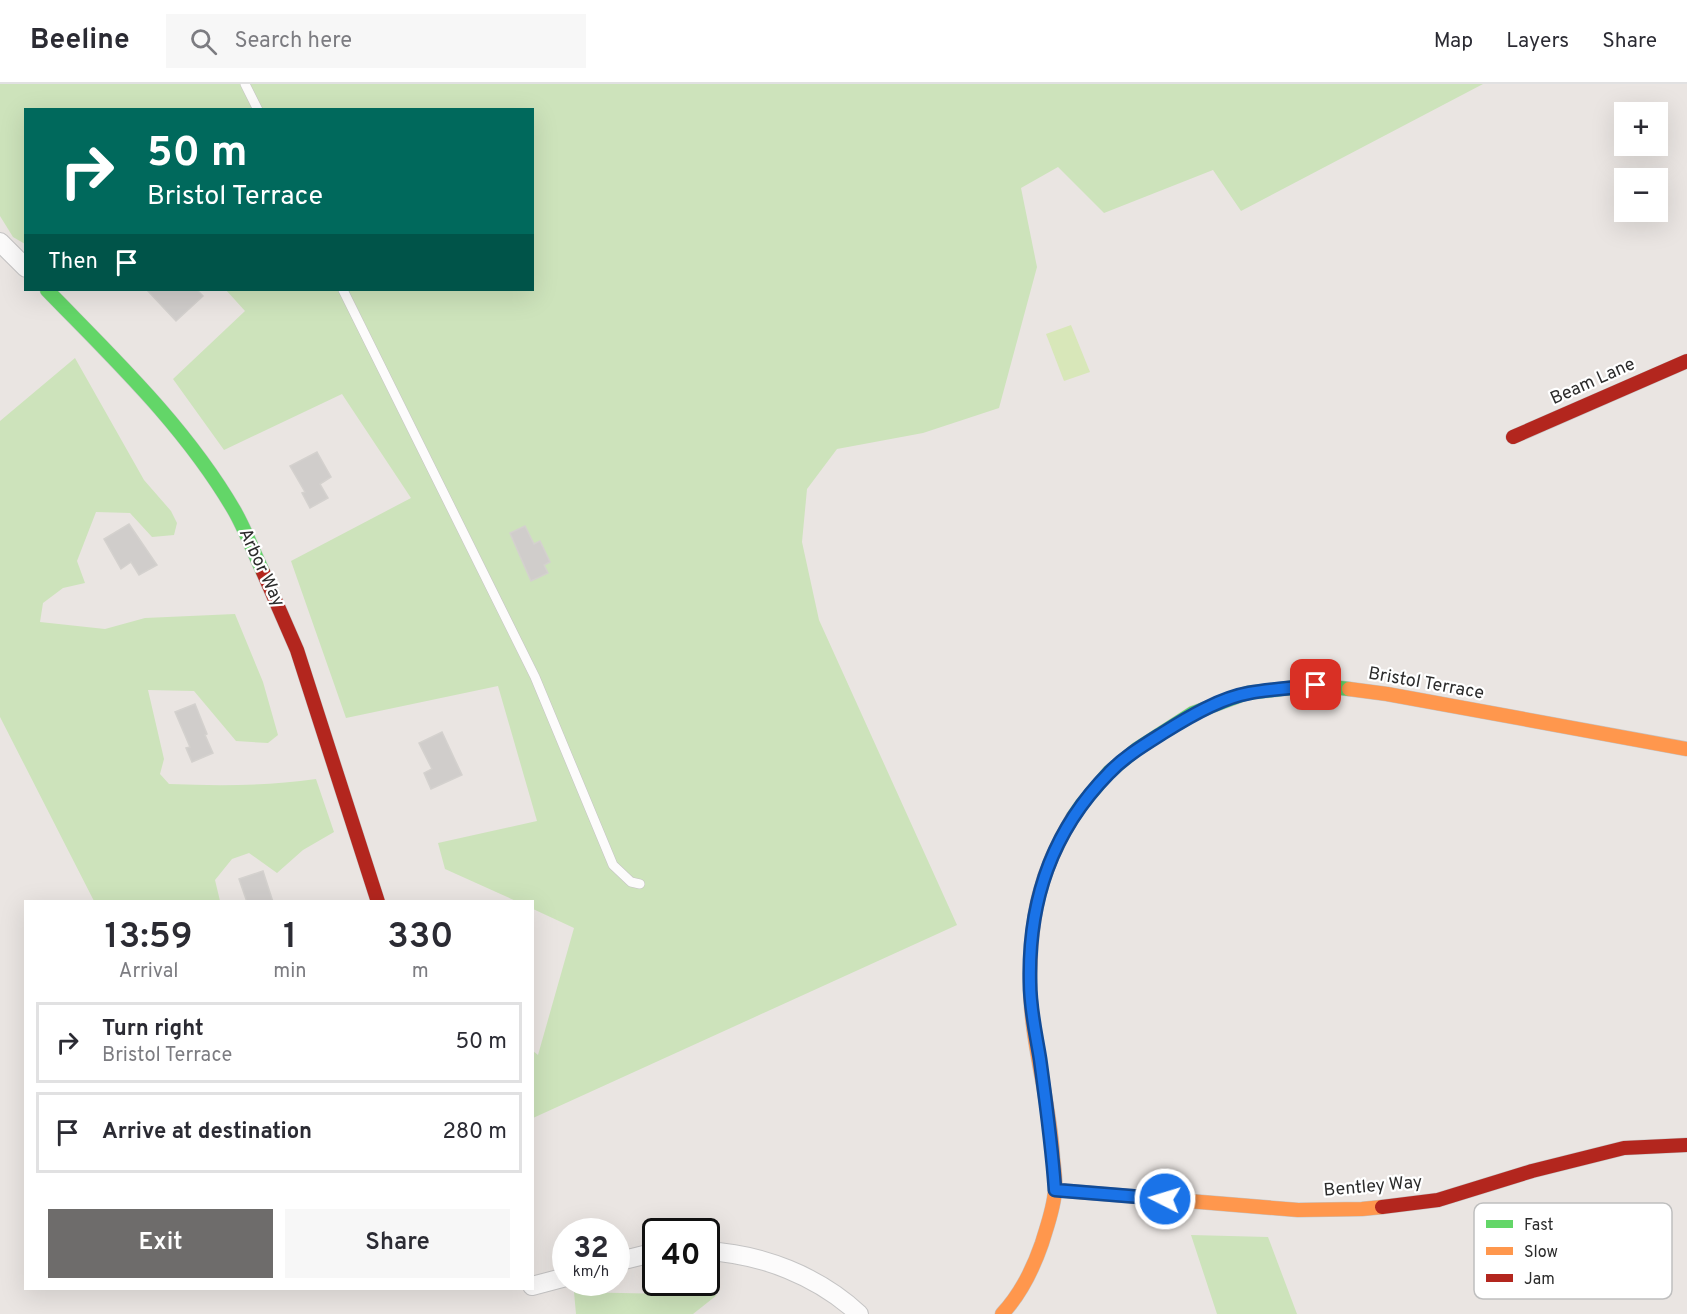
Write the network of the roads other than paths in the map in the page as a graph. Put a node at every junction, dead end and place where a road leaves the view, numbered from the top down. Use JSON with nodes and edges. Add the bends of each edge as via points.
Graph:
{"nodes":[{"id":1,"x":245,"y":84,"type":"edge"},
{"id":2,"x":257,"y":108,"type":"edge"},
{"id":3,"x":0,"y":243,"type":"edge"},
{"id":4,"x":24,"y":266,"type":"edge"},
{"id":5,"x":48,"y":291,"type":"edge"},
{"id":6,"x":344,"y":291,"type":"edge"},
{"id":7,"x":1687,"y":361,"type":"edge"},
{"id":8,"x":1513,"y":437,"type":"dead end"},
{"id":9,"x":1687,"y":749,"type":"edge"},
{"id":10,"x":640,"y":884,"type":"dead end"},
{"id":11,"x":377,"y":900,"type":"edge"},
{"id":12,"x":1687,"y":1145,"type":"edge"},
{"id":13,"x":1055,"y":1190,"type":"junction"},
{"id":14,"x":720,"y":1253,"type":"edge"},
{"id":15,"x":552,"y":1281,"type":"edge"},
{"id":16,"x":534,"y":1285,"type":"edge"},
{"id":17,"x":859,"y":1314,"type":"edge"},
{"id":18,"x":1002,"y":1314,"type":"edge"}],
"edges":[{"from":1,"to":2,"type":"lane"},
{"from":3,"to":4,"type":"street"},
{"from":5,"to":11,"type":"street","name":"Arbor Way","via":[[172,424],[234,510],[297,650]]},
{"from":6,"to":10,"type":"lane","via":[[535,677],[613,865],[631,882]]},
{"from":7,"to":8,"type":"street","name":"Beam Lane"},
{"from":9,"to":13,"type":"street","name":"Bristol Terrace","via":[[1387,694],[1316,685],[1247,693],[1193,713],[1137,749],[1109,772],[1082,804],[1044,874],[1034,910],[1030,983],[1052,1138]]},
{"from":12,"to":13,"type":"street","name":"Bentley Way","via":[[1624,1148],[1438,1200],[1362,1209],[1298,1210]]},
{"from":13,"to":18,"type":"street","name":"Bristol Terrace","via":[[1038,1254],[1027,1279]]},
{"from":14,"to":17,"type":"street","via":[[750,1257],[789,1270],[835,1295]]},
{"from":15,"to":16,"type":"street"}]}
